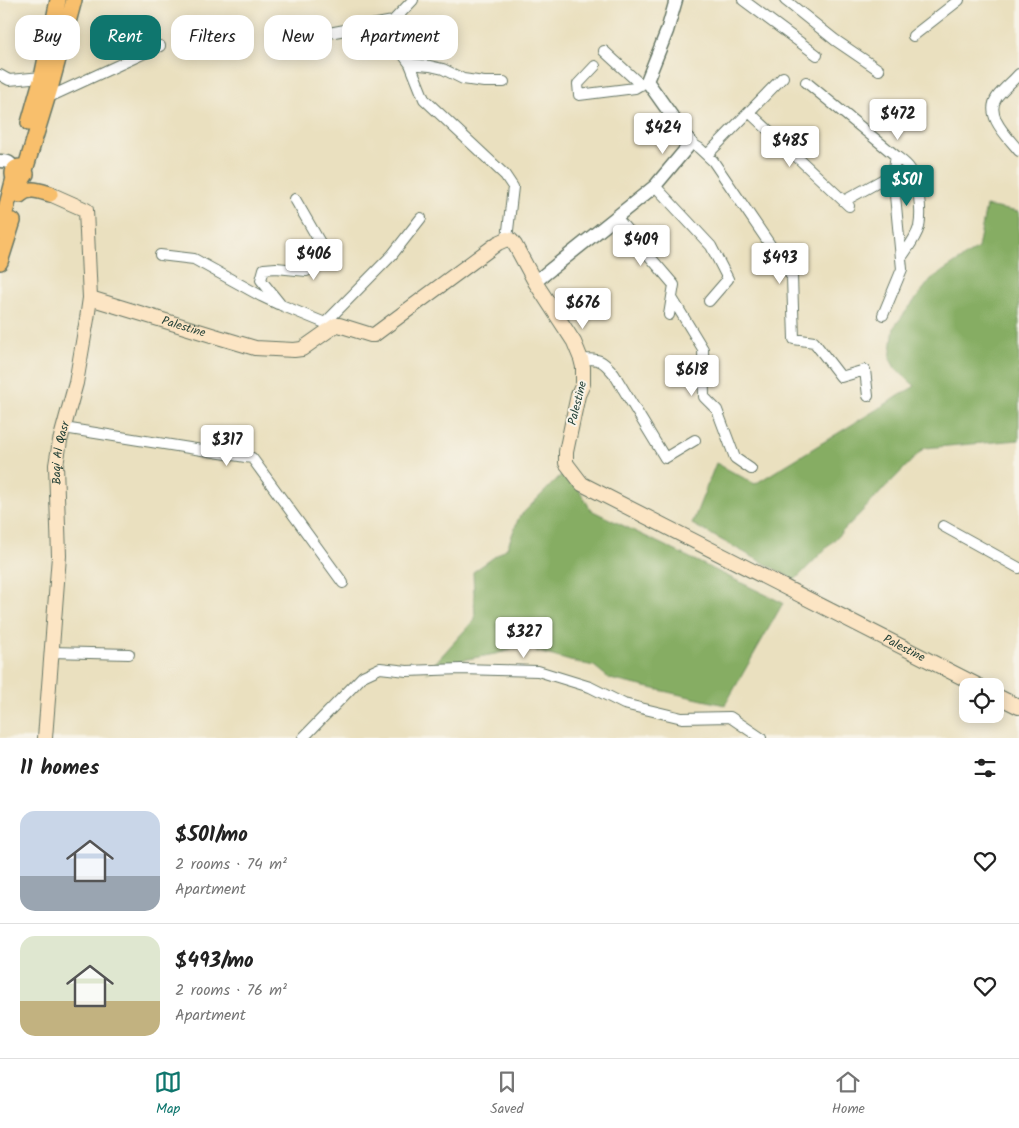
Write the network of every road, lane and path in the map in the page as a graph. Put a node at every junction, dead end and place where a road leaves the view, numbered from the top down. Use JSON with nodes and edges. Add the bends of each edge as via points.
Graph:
{"nodes":[{"id":1,"x":58,"y":0,"type":"edge"},
{"id":2,"x":74,"y":0,"type":"edge"},
{"id":3,"x":413,"y":0,"type":"edge"},
{"id":4,"x":676,"y":0,"type":"edge"},
{"id":5,"x":743,"y":0,"type":"edge"},
{"id":6,"x":785,"y":0,"type":"edge"},
{"id":7,"x":959,"y":0,"type":"edge"},
{"id":8,"x":399,"y":15,"type":"edge"},
{"id":9,"x":913,"y":36,"type":"dead end"},
{"id":10,"x":604,"y":51,"type":"dead end"},
{"id":11,"x":817,"y":55,"type":"dead end"},
{"id":12,"x":130,"y":60,"type":"edge"},
{"id":13,"x":407,"y":60,"type":"edge"},
{"id":14,"x":410,"y":64,"type":"junction"},
{"id":15,"x":595,"y":66,"type":"dead end"},
{"id":16,"x":880,"y":70,"type":"dead end"},
{"id":17,"x":1019,"y":74,"type":"edge"},
{"id":18,"x":0,"y":75,"type":"edge"},
{"id":19,"x":42,"y":77,"type":"junction"},
{"id":20,"x":783,"y":77,"type":"dead end"},
{"id":21,"x":504,"y":82,"type":"dead end"},
{"id":22,"x":806,"y":82,"type":"dead end"},
{"id":23,"x":644,"y":83,"type":"junction"},
{"id":24,"x":47,"y":98,"type":"junction"},
{"id":25,"x":749,"y":112,"type":"junction"},
{"id":26,"x":692,"y":143,"type":"junction"},
{"id":27,"x":1019,"y":151,"type":"edge"},
{"id":28,"x":707,"y":155,"type":"junction"},
{"id":29,"x":896,"y":156,"type":"junction"},
{"id":30,"x":0,"y":161,"type":"edge"},
{"id":31,"x":21,"y":174,"type":"junction"},
{"id":32,"x":893,"y":174,"type":"junction"},
{"id":33,"x":655,"y":186,"type":"junction"},
{"id":34,"x":50,"y":194,"type":"junction"},
{"id":35,"x":20,"y":195,"type":"junction"},
{"id":36,"x":295,"y":198,"type":"dead end"},
{"id":37,"x":616,"y":217,"type":"junction"},
{"id":38,"x":421,"y":218,"type":"dead end"},
{"id":39,"x":0,"y":232,"type":"edge"},
{"id":40,"x":507,"y":239,"type":"junction"},
{"id":41,"x":160,"y":255,"type":"dead end"},
{"id":42,"x":901,"y":258,"type":"junction"},
{"id":43,"x":0,"y":262,"type":"edge"},
{"id":44,"x":535,"y":282,"type":"junction"},
{"id":45,"x":90,"y":298,"type":"junction"},
{"id":46,"x":672,"y":298,"type":"junction"},
{"id":47,"x":709,"y":301,"type":"dead end"},
{"id":48,"x":281,"y":305,"type":"junction"},
{"id":49,"x":669,"y":315,"type":"dead end"},
{"id":50,"x":883,"y":315,"type":"dead end"},
{"id":51,"x":329,"y":325,"type":"junction"},
{"id":52,"x":581,"y":359,"type":"junction"},
{"id":53,"x":868,"y":396,"type":"dead end"},
{"id":54,"x":64,"y":428,"type":"junction"},
{"id":55,"x":695,"y":440,"type":"dead end"},
{"id":56,"x":751,"y":469,"type":"dead end"},
{"id":57,"x":943,"y":526,"type":"dead end"},
{"id":58,"x":1019,"y":568,"type":"edge"},
{"id":59,"x":343,"y":583,"type":"dead end"},
{"id":60,"x":51,"y":652,"type":"junction"},
{"id":61,"x":129,"y":654,"type":"dead end"},
{"id":62,"x":962,"y":678,"type":"edge"},
{"id":63,"x":1004,"y":700,"type":"edge"},
{"id":64,"x":1019,"y":707,"type":"edge"},
{"id":65,"x":44,"y":738,"type":"edge"},
{"id":66,"x":304,"y":738,"type":"edge"},
{"id":67,"x":761,"y":738,"type":"edge"}],
"edges":[{"from":1,"to":19,"type":"main road"},
{"from":2,"to":24,"type":"main road"},
{"from":3,"to":8,"type":"street"},
{"from":4,"to":23,"type":"street"},
{"from":5,"to":11,"type":"street"},
{"from":6,"to":16,"type":"street","via":[[835,40]]},
{"from":7,"to":9,"type":"street"},
{"from":10,"to":23,"type":"street"},
{"from":12,"to":24,"type":"street"},
{"from":13,"to":14,"type":"street"},
{"from":14,"to":21,"type":"street","via":[[443,69],[464,79]]},
{"from":14,"to":40,"type":"street","via":[[424,99],[505,175],[513,187]]},
{"from":15,"to":23,"type":"street","via":[[578,84],[579,95],[635,88]]},
{"from":17,"to":27,"type":"street","via":[[997,96],[993,110],[997,124]]},
{"from":18,"to":19,"type":"street","via":[[9,80]]},
{"from":19,"to":31,"type":"main road"},
{"from":20,"to":25,"type":"street"},
{"from":22,"to":29,"type":"street"},
{"from":23,"to":26,"type":"street"},
{"from":24,"to":31,"type":"main road"},
{"from":25,"to":28,"type":"street"},
{"from":25,"to":32,"type":"street","via":[[846,203]]},
{"from":26,"to":28,"type":"street"},
{"from":26,"to":33,"type":"street"},
{"from":28,"to":53,"type":"street","via":[[792,277],[794,339],[814,342],[841,377],[865,370]]},
{"from":29,"to":32,"type":"street"},
{"from":29,"to":42,"type":"street","via":[[913,174],[920,206],[918,228]]},
{"from":30,"to":31,"type":"street","via":[[12,164]]},
{"from":31,"to":34,"type":"main road","via":[[27,182]]},
{"from":31,"to":35,"type":"main road"},
{"from":31,"to":39,"type":"main road"},
{"from":32,"to":42,"type":"street"},
{"from":33,"to":37,"type":"street"},
{"from":33,"to":47,"type":"street","via":[[710,246],[728,279]]},
{"from":34,"to":35,"type":"main road","via":[[27,190]]},
{"from":34,"to":45,"type":"main road","name":"Baqi Al Qasr","via":[[86,210]]},
{"from":35,"to":43,"type":"main road"},
{"from":36,"to":48,"type":"street","via":[[322,246],[307,271],[264,269],[261,280]]},
{"from":37,"to":44,"type":"street"},
{"from":37,"to":46,"type":"street","via":[[674,285]]},
{"from":38,"to":51,"type":"street"},
{"from":40,"to":44,"type":"main road","name":"Palestine","via":[[513,242]]},
{"from":40,"to":51,"type":"main road","via":[[374,335]]},
{"from":41,"to":48,"type":"street","via":[[194,259]]},
{"from":42,"to":50,"type":"street","via":[[902,268]]},
{"from":44,"to":52,"type":"main road","name":"Palestine","via":[[574,342]]},
{"from":45,"to":51,"type":"main road","name":"Palestine","via":[[256,348],[302,349]]},
{"from":45,"to":54,"type":"main road","name":"Baqi Al Qasr","via":[[76,383]]},
{"from":46,"to":49,"type":"street"},
{"from":46,"to":56,"type":"street","via":[[703,349],[704,397],[716,410],[735,458]]},
{"from":48,"to":51,"type":"street"},
{"from":52,"to":55,"type":"street","via":[[605,363],[665,458]]},
{"from":52,"to":62,"type":"main road","name":"Palestine","via":[[583,384],[578,395],[566,463],[582,484]]},
{"from":54,"to":59,"type":"street","via":[[252,458]]},
{"from":54,"to":60,"type":"main road","name":"Baqi Al Qasr","via":[[56,465],[59,556]]},
{"from":57,"to":58,"type":"street"},
{"from":60,"to":61,"type":"street"},
{"from":60,"to":65,"type":"main road","name":"Baqi Al Qasr"},
{"from":63,"to":64,"type":"main road"},
{"from":66,"to":67,"type":"street","via":[[362,676],[380,668],[538,671],[590,687],[624,704],[643,709],[682,718],[730,717]]}]}
